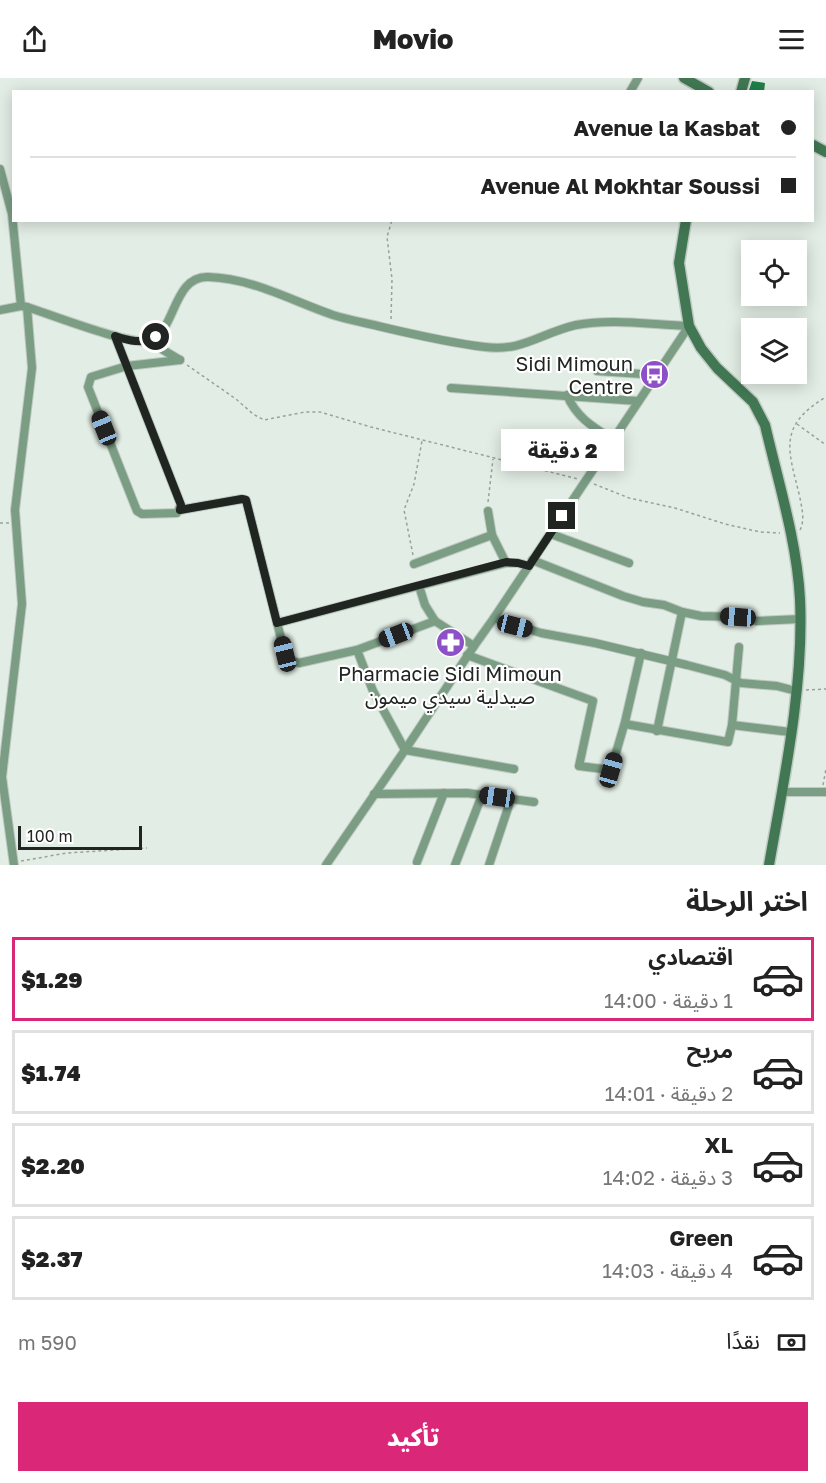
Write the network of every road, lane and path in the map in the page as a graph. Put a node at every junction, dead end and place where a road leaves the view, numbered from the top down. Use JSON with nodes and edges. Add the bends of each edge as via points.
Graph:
{"nodes":[{"id":1,"x":684,"y":78,"type":"edge"},
{"id":2,"x":705,"y":90,"type":"edge"},
{"id":3,"x":0,"y":169,"type":"edge"},
{"id":4,"x":12,"y":214,"type":"edge"},
{"id":5,"x":13,"y":222,"type":"edge"},
{"id":6,"x":391,"y":222,"type":"edge"},
{"id":7,"x":686,"y":222,"type":"edge"},
{"id":8,"x":24,"y":306,"type":"junction"},
{"id":9,"x":0,"y":310,"type":"edge"},
{"id":10,"x":689,"y":326,"type":"junction"},
{"id":11,"x":391,"y":329,"type":"junction"},
{"id":12,"x":115,"y":336,"type":"junction"},
{"id":13,"x":148,"y":341,"type":"junction"},
{"id":14,"x":180,"y":360,"type":"junction"},
{"id":15,"x":127,"y":366,"type":"junction"},
{"id":16,"x":597,"y":371,"type":"dead end"},
{"id":17,"x":657,"y":375,"type":"junction"},
{"id":18,"x":451,"y":388,"type":"dead end"},
{"id":19,"x":567,"y":395,"type":"junction"},
{"id":20,"x":826,"y":397,"type":"edge"},
{"id":21,"x":638,"y":401,"type":"junction"},
{"id":22,"x":797,"y":424,"type":"junction"},
{"id":23,"x":422,"y":440,"type":"junction"},
{"id":24,"x":612,"y":440,"type":"junction"},
{"id":25,"x":826,"y":445,"type":"edge"},
{"id":26,"x":493,"y":458,"type":"junction"},
{"id":27,"x":584,"y":481,"type":"junction"},
{"id":28,"x":180,"y":510,"type":"junction"},
{"id":29,"x":488,"y":511,"type":"joint"},
{"id":30,"x":551,"y":534,"type":"junction"},
{"id":31,"x":492,"y":535,"type":"junction"},
{"id":32,"x":791,"y":539,"type":"junction"},
{"id":33,"x":506,"y":562,"type":"junction"},
{"id":34,"x":531,"y":563,"type":"junction"},
{"id":35,"x":414,"y":564,"type":"joint"},
{"id":36,"x":629,"y":564,"type":"dead end"},
{"id":37,"x":419,"y":586,"type":"junction"},
{"id":38,"x":682,"y":612,"type":"junction"},
{"id":39,"x":494,"y":618,"type":"junction"},
{"id":40,"x":800,"y":620,"type":"junction"},
{"id":41,"x":435,"y":621,"type":"junction"},
{"id":42,"x":277,"y":623,"type":"junction"},
{"id":43,"x":474,"y":646,"type":"junction"},
{"id":44,"x":739,"y":647,"type":"dead end"},
{"id":45,"x":357,"y":650,"type":"junction"},
{"id":46,"x":640,"y":653,"type":"junction"},
{"id":47,"x":467,"y":655,"type":"junction"},
{"id":48,"x":672,"y":661,"type":"junction"},
{"id":49,"x":736,"y":680,"type":"junction"},
{"id":50,"x":826,"y":689,"type":"edge"},
{"id":51,"x":796,"y":690,"type":"junction"},
{"id":52,"x":625,"y":724,"type":"junction"},
{"id":53,"x":732,"y":725,"type":"junction"},
{"id":54,"x":657,"y":730,"type":"junction"},
{"id":55,"x":790,"y":732,"type":"junction"},
{"id":56,"x":405,"y":750,"type":"junction"},
{"id":57,"x":514,"y":769,"type":"dead end"},
{"id":58,"x":826,"y":769,"type":"edge"},
{"id":59,"x":782,"y":792,"type":"junction"},
{"id":60,"x":824,"y":792,"type":"edge"},
{"id":61,"x":444,"y":793,"type":"junction"},
{"id":62,"x":374,"y":794,"type":"junction"},
{"id":63,"x":482,"y":795,"type":"junction"},
{"id":64,"x":511,"y":799,"type":"junction"},
{"id":65,"x":534,"y":802,"type":"dead end"},
{"id":66,"x":147,"y":848,"type":"dead end"},
{"id":67,"x":417,"y":862,"type":"dead end"},
{"id":68,"x":14,"y":863,"type":"edge"},
{"id":69,"x":326,"y":865,"type":"edge"},
{"id":70,"x":455,"y":865,"type":"edge"},
{"id":71,"x":489,"y":865,"type":"edge"},
{"id":72,"x":769,"y":865,"type":"edge"}],
"edges":[{"from":1,"to":2,"type":"street"},
{"from":3,"to":4,"type":"street"},
{"from":5,"to":8,"type":"street"},
{"from":6,"to":11,"type":"path","via":[[387,237],[392,279]]},
{"from":7,"to":10,"type":"street","via":[[679,263]]},
{"from":8,"to":9,"type":"street"},
{"from":8,"to":12,"type":"street"},
{"from":8,"to":68,"type":"street","via":[[32,368],[15,510],[22,604],[2,777]]},
{"from":10,"to":11,"type":"street","via":[[590,323],[506,349]]},
{"from":10,"to":17,"type":"street"},
{"from":10,"to":32,"type":"street","via":[[717,368],[746,394],[760,413]]},
{"from":11,"to":13,"type":"street","via":[[335,316],[249,284],[205,277],[188,285],[163,328]]},
{"from":12,"to":13,"type":"street"},
{"from":12,"to":15,"type":"street"},
{"from":13,"to":14,"type":"street"},
{"from":14,"to":15,"type":"street"},
{"from":14,"to":23,"type":"path","via":[[264,420],[320,412]]},
{"from":15,"to":28,"type":"street"},
{"from":15,"to":28,"type":"street","via":[[91,377],[88,387],[137,511],[147,516]]},
{"from":16,"to":17,"type":"street"},
{"from":17,"to":21,"type":"street"},
{"from":18,"to":19,"type":"street"},
{"from":19,"to":21,"type":"street"},
{"from":19,"to":24,"type":"street","via":[[585,421]]},
{"from":20,"to":22,"type":"path","via":[[804,413]]},
{"from":21,"to":24,"type":"street"},
{"from":22,"to":25,"type":"path"},
{"from":22,"to":32,"type":"path","via":[[789,450],[803,525]]},
{"from":23,"to":26,"type":"path"},
{"from":23,"to":35,"type":"path","via":[[414,484],[404,510]]},
{"from":24,"to":27,"type":"street"},
{"from":26,"to":27,"type":"path"},
{"from":26,"to":29,"type":"path"},
{"from":27,"to":30,"type":"street"},
{"from":27,"to":32,"type":"path","via":[[629,498]]},
{"from":28,"to":42,"type":"street","via":[[246,500]]},
{"from":29,"to":31,"type":"street"},
{"from":30,"to":34,"type":"street"},
{"from":30,"to":36,"type":"street"},
{"from":31,"to":33,"type":"street"},
{"from":31,"to":35,"type":"street"},
{"from":32,"to":40,"type":"street"},
{"from":33,"to":34,"type":"street"},
{"from":33,"to":37,"type":"street"},
{"from":34,"to":38,"type":"street"},
{"from":34,"to":39,"type":"street"},
{"from":37,"to":41,"type":"street"},
{"from":37,"to":42,"type":"street"},
{"from":38,"to":40,"type":"street","via":[[757,621]]},
{"from":38,"to":48,"type":"street"},
{"from":39,"to":43,"type":"street"},
{"from":39,"to":46,"type":"street","via":[[541,633]]},
{"from":40,"to":51,"type":"street"},
{"from":41,"to":43,"type":"street"},
{"from":41,"to":45,"type":"street"},
{"from":42,"to":45,"type":"street","via":[[285,654],[299,663]]},
{"from":43,"to":47,"type":"street"},
{"from":44,"to":49,"type":"street"},
{"from":45,"to":56,"type":"street"},
{"from":46,"to":48,"type":"street"},
{"from":46,"to":52,"type":"street"},
{"from":47,"to":52,"type":"street","via":[[592,700],[579,766],[611,770]]},
{"from":47,"to":56,"type":"street"},
{"from":48,"to":49,"type":"street"},
{"from":48,"to":54,"type":"street"},
{"from":49,"to":51,"type":"street"},
{"from":49,"to":53,"type":"street"},
{"from":50,"to":51,"type":"path"},
{"from":51,"to":55,"type":"street"},
{"from":52,"to":54,"type":"street"},
{"from":53,"to":54,"type":"street","via":[[728,742]]},
{"from":53,"to":55,"type":"street"},
{"from":55,"to":59,"type":"street"},
{"from":56,"to":57,"type":"street"},
{"from":56,"to":62,"type":"street"},
{"from":58,"to":60,"type":"path"},
{"from":59,"to":60,"type":"street"},
{"from":59,"to":72,"type":"street"},
{"from":61,"to":62,"type":"street"},
{"from":61,"to":63,"type":"street"},
{"from":61,"to":67,"type":"street"},
{"from":62,"to":69,"type":"street"},
{"from":63,"to":64,"type":"street"},
{"from":63,"to":70,"type":"street"},
{"from":64,"to":65,"type":"street"},
{"from":64,"to":71,"type":"street"},
{"from":66,"to":68,"type":"path","via":[[67,853]]}]}
